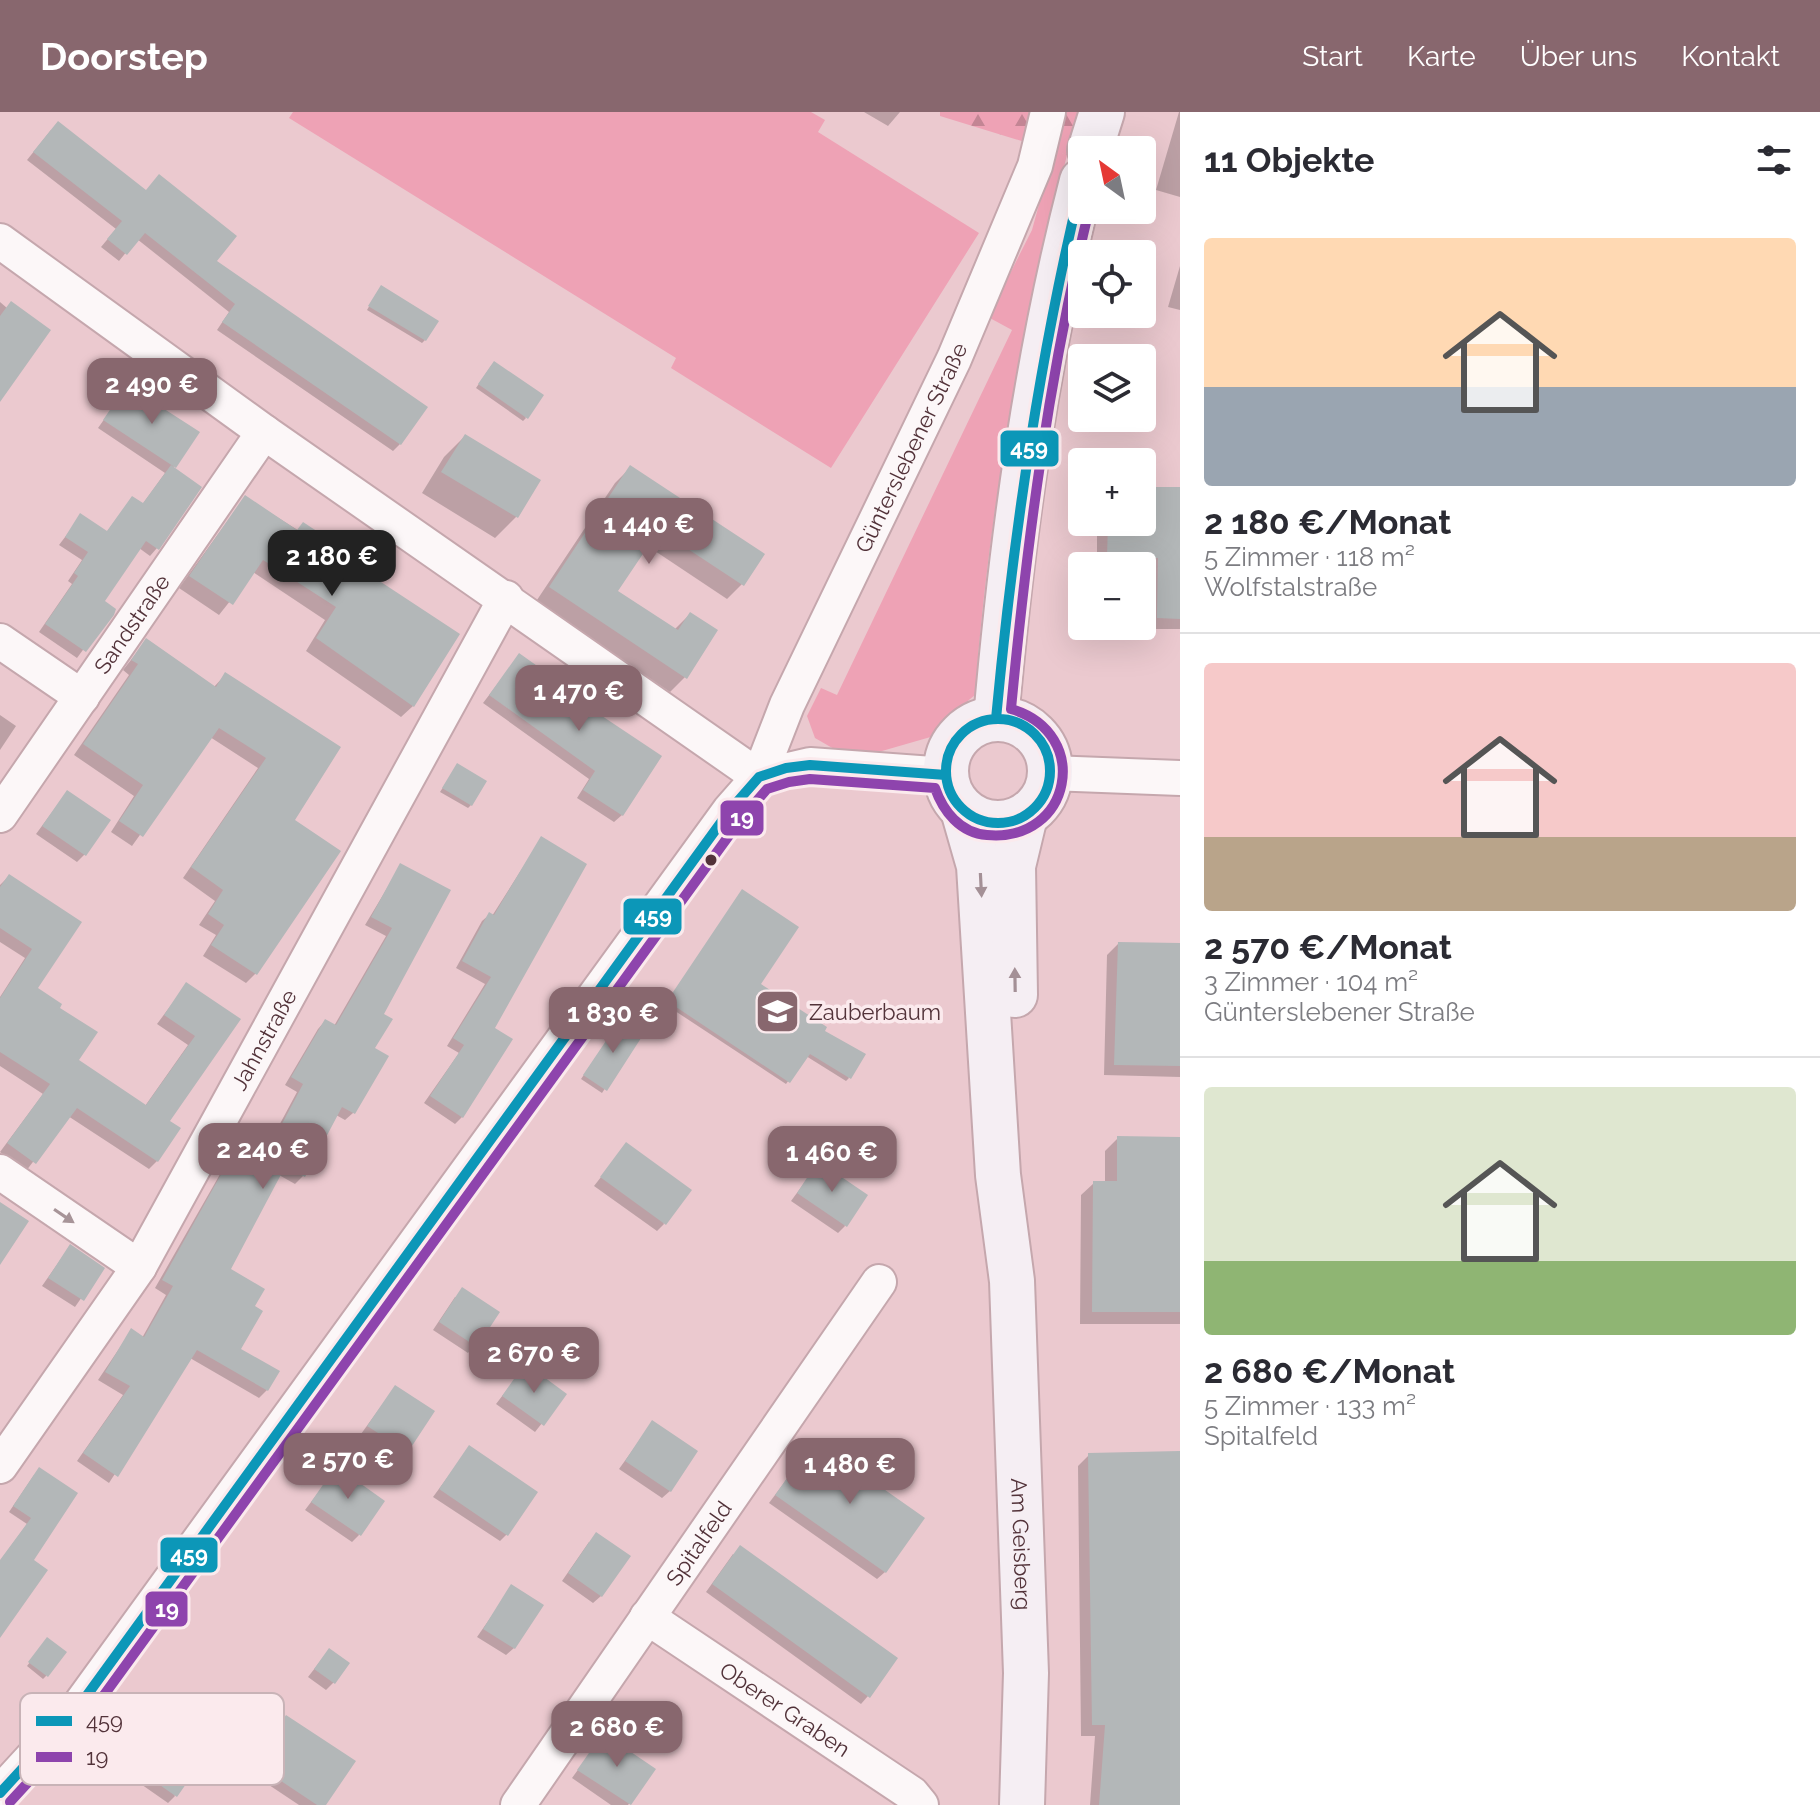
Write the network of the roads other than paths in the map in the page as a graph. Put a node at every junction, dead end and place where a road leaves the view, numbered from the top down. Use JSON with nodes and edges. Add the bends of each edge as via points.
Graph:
{"nodes":[{"id":1,"x":1048,"y":112,"type":"edge"},
{"id":2,"x":1102,"y":112,"type":"edge"},
{"id":3,"x":1094,"y":136,"type":"edge"},
{"id":4,"x":1071,"y":224,"type":"edge"},
{"id":5,"x":0,"y":241,"type":"edge"},
{"id":6,"x":264,"y":432,"type":"junction"},
{"id":7,"x":506,"y":598,"type":"junction"},
{"id":8,"x":0,"y":641,"type":"edge"},
{"id":9,"x":82,"y":697,"type":"junction"},
{"id":10,"x":996,"y":719,"type":"junction"},
{"id":11,"x":1050,"y":773,"type":"junction"},
{"id":12,"x":759,"y":777,"type":"junction"},
{"id":13,"x":1180,"y":778,"type":"edge"},
{"id":14,"x":954,"y":792,"type":"junction"},
{"id":15,"x":0,"y":815,"type":"edge"},
{"id":16,"x":1025,"y":816,"type":"junction"},
{"id":17,"x":0,"y":1172,"type":"edge"},
{"id":18,"x":139,"y":1267,"type":"junction"},
{"id":19,"x":1012,"y":1281,"type":"junction"},
{"id":20,"x":879,"y":1282,"type":"dead end"},
{"id":21,"x":0,"y":1466,"type":"edge"},
{"id":22,"x":647,"y":1617,"type":"junction"},
{"id":23,"x":89,"y":1693,"type":"edge"},
{"id":24,"x":20,"y":1771,"type":"edge"},
{"id":25,"x":0,"y":1793,"type":"edge"},
{"id":26,"x":518,"y":1805,"type":"edge"},
{"id":27,"x":921,"y":1805,"type":"edge"},
{"id":28,"x":1022,"y":1805,"type":"edge"}],
"edges":[{"from":1,"to":12,"type":"street","name":"Günterslebener Straße","via":[[1035,166],[954,359],[787,705]]},
{"from":2,"to":3,"type":"street"},
{"from":4,"to":10,"type":"street","via":[[1032,413],[1010,564]]},
{"from":5,"to":6,"type":"street"},
{"from":6,"to":7,"type":"street"},
{"from":6,"to":9,"type":"street","name":"Sandstraße"},
{"from":7,"to":12,"type":"street"},
{"from":7,"to":18,"type":"street","name":"Jahnstraße"},
{"from":8,"to":9,"type":"street"},
{"from":9,"to":15,"type":"street","name":"Sandstraße"},
{"from":10,"to":11,"type":"street","via":[[1032,731],[1045,749]]},
{"from":10,"to":14,"type":"street","via":[[980,722],[958,738],[947,761]]},
{"from":11,"to":13,"type":"street"},
{"from":11,"to":16,"type":"street","via":[[1047,790]]},
{"from":12,"to":14,"type":"street","via":[[810,765]]},
{"from":12,"to":23,"type":"street","name":"Günterslebener Straße"},
{"from":14,"to":16,"type":"street","via":[[973,817],[997,823]]},
{"from":14,"to":19,"type":"street","name":"Am Geisberg","one_way":true,"via":[[979,866],[998,1175]]},
{"from":19,"to":16,"type":"street","name":"Am Geisberg","one_way":true,"via":[[1018,1176],[1013,866]]},
{"from":17,"to":18,"type":"street","one_way":true},
{"from":18,"to":21,"type":"street","name":"Jahnstraße"},
{"from":19,"to":28,"type":"street","name":"Am Geisberg","via":[[1026,1673]]},
{"from":20,"to":22,"type":"street","name":"Spitalfeld"},
{"from":22,"to":26,"type":"street","name":"Spitalfeld"},
{"from":22,"to":27,"type":"street","name":"Oberer Graben"},
{"from":24,"to":25,"type":"street","name":"Günterslebener Straße"}]}
